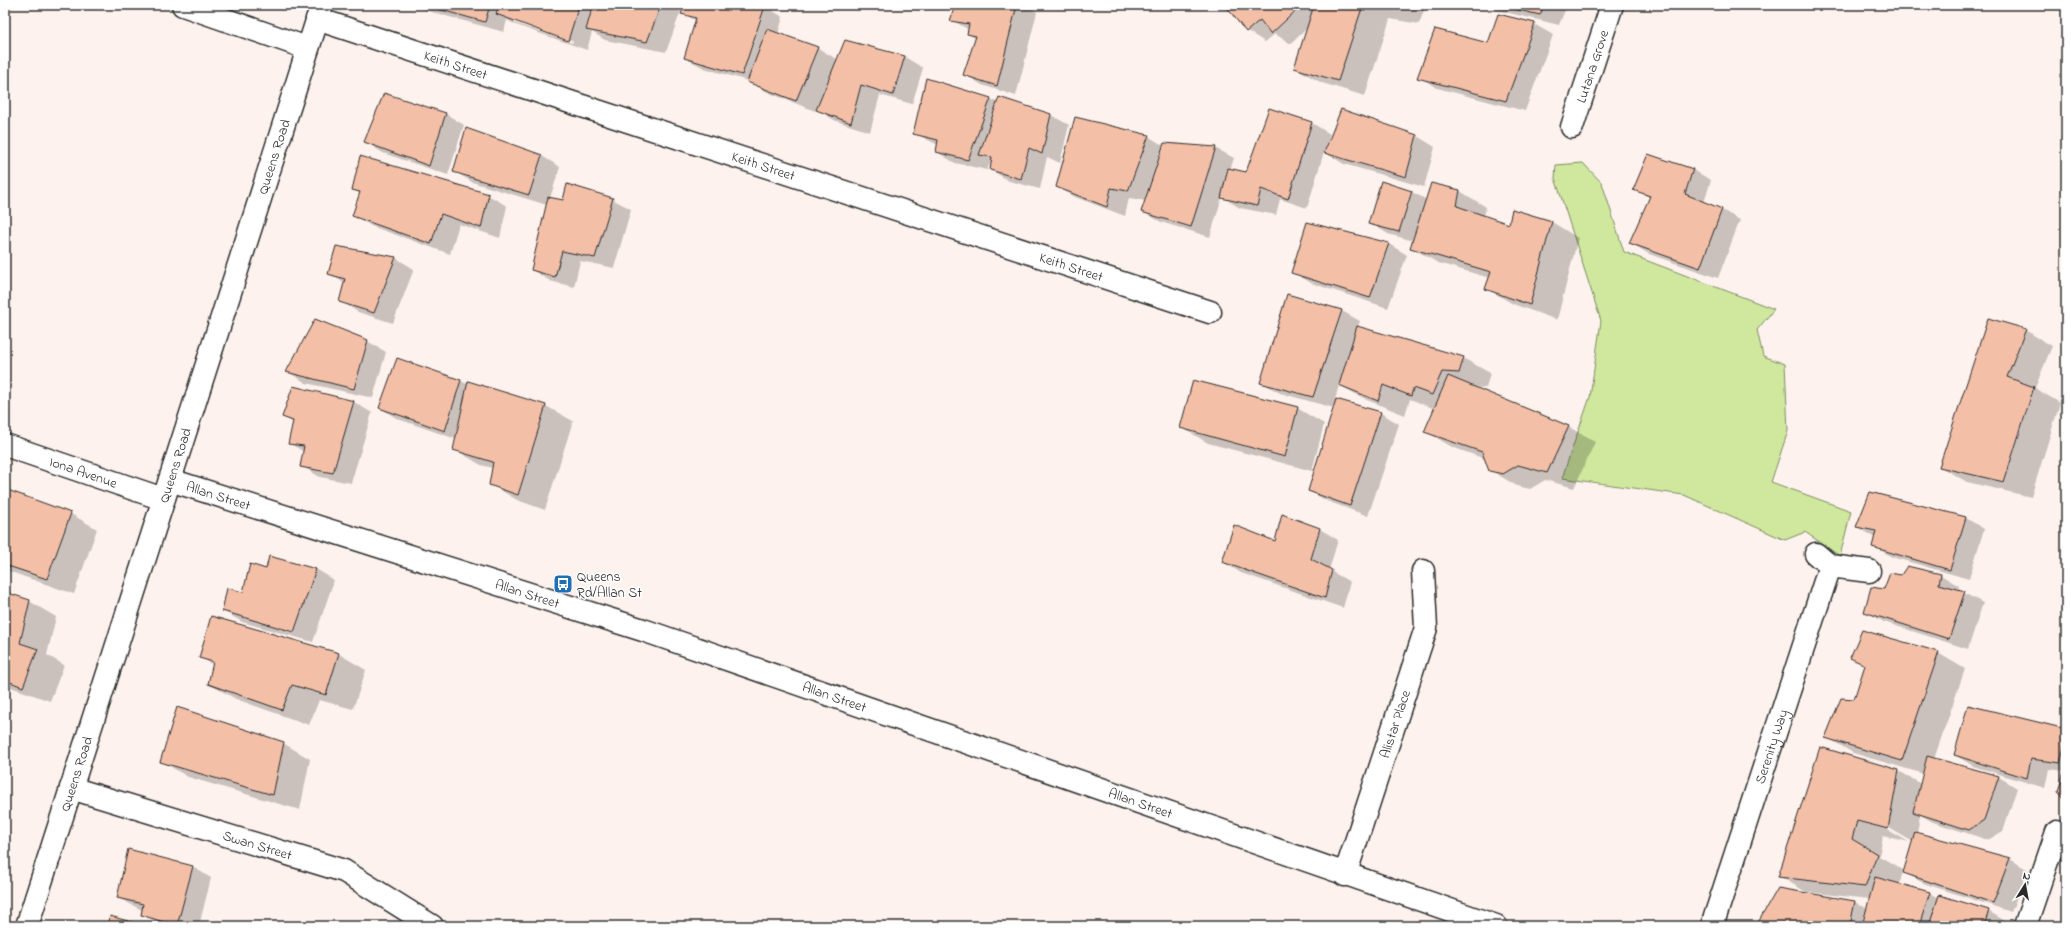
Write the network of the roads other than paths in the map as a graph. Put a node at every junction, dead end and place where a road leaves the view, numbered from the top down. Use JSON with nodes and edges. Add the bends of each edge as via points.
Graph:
{"nodes":[{"id":1,"x":183,"y":5,"type":"edge"},
{"id":2,"x":1612,"y":5,"type":"edge"},
{"id":3,"x":320,"y":12,"type":"edge"},
{"id":4,"x":307,"y":48,"type":"junction"},
{"id":5,"x":1572,"y":127,"type":"dead end"},
{"id":6,"x":1210,"y":312,"type":"dead end"},
{"id":7,"x":5,"y":445,"type":"edge"},
{"id":8,"x":166,"y":490,"type":"junction"},
{"id":9,"x":1423,"y":571,"type":"dead end"},
{"id":10,"x":1869,"y":571,"type":"dead end"},
{"id":11,"x":71,"y":788,"type":"junction"},
{"id":12,"x":2057,"y":832,"type":"dead end"},
{"id":13,"x":1345,"y":874,"type":"junction"},
{"id":14,"x":27,"y":926,"type":"edge"},
{"id":15,"x":432,"y":926,"type":"edge"},
{"id":16,"x":1496,"y":926,"type":"edge"},
{"id":17,"x":1712,"y":926,"type":"edge"},
{"id":18,"x":2025,"y":926,"type":"edge"}],
"edges":[{"from":1,"to":4,"type":"street"},
{"from":2,"to":5,"type":"street","name":"Lutana Grove"},
{"from":3,"to":4,"type":"street","name":"Queens Road"},
{"from":3,"to":6,"type":"street","name":"Keith Street"},
{"from":4,"to":8,"type":"street","name":"Queens Road"},
{"from":7,"to":8,"type":"street","name":"Iona Avenue"},
{"from":8,"to":11,"type":"street","name":"Queens Road"},
{"from":8,"to":13,"type":"street","name":"Allan Street","via":[[643,630]]},
{"from":9,"to":13,"type":"street","name":"Alistar Place","via":[[1426,628]]},
{"from":10,"to":17,"type":"street","name":"Serenity Way","via":[[1823,560]]},
{"from":11,"to":14,"type":"street","name":"Queens Road"},
{"from":11,"to":15,"type":"street","name":"Swan Street","via":[[344,872]]},
{"from":12,"to":18,"type":"street"},
{"from":13,"to":16,"type":"street","name":"Allan Street"}]}
